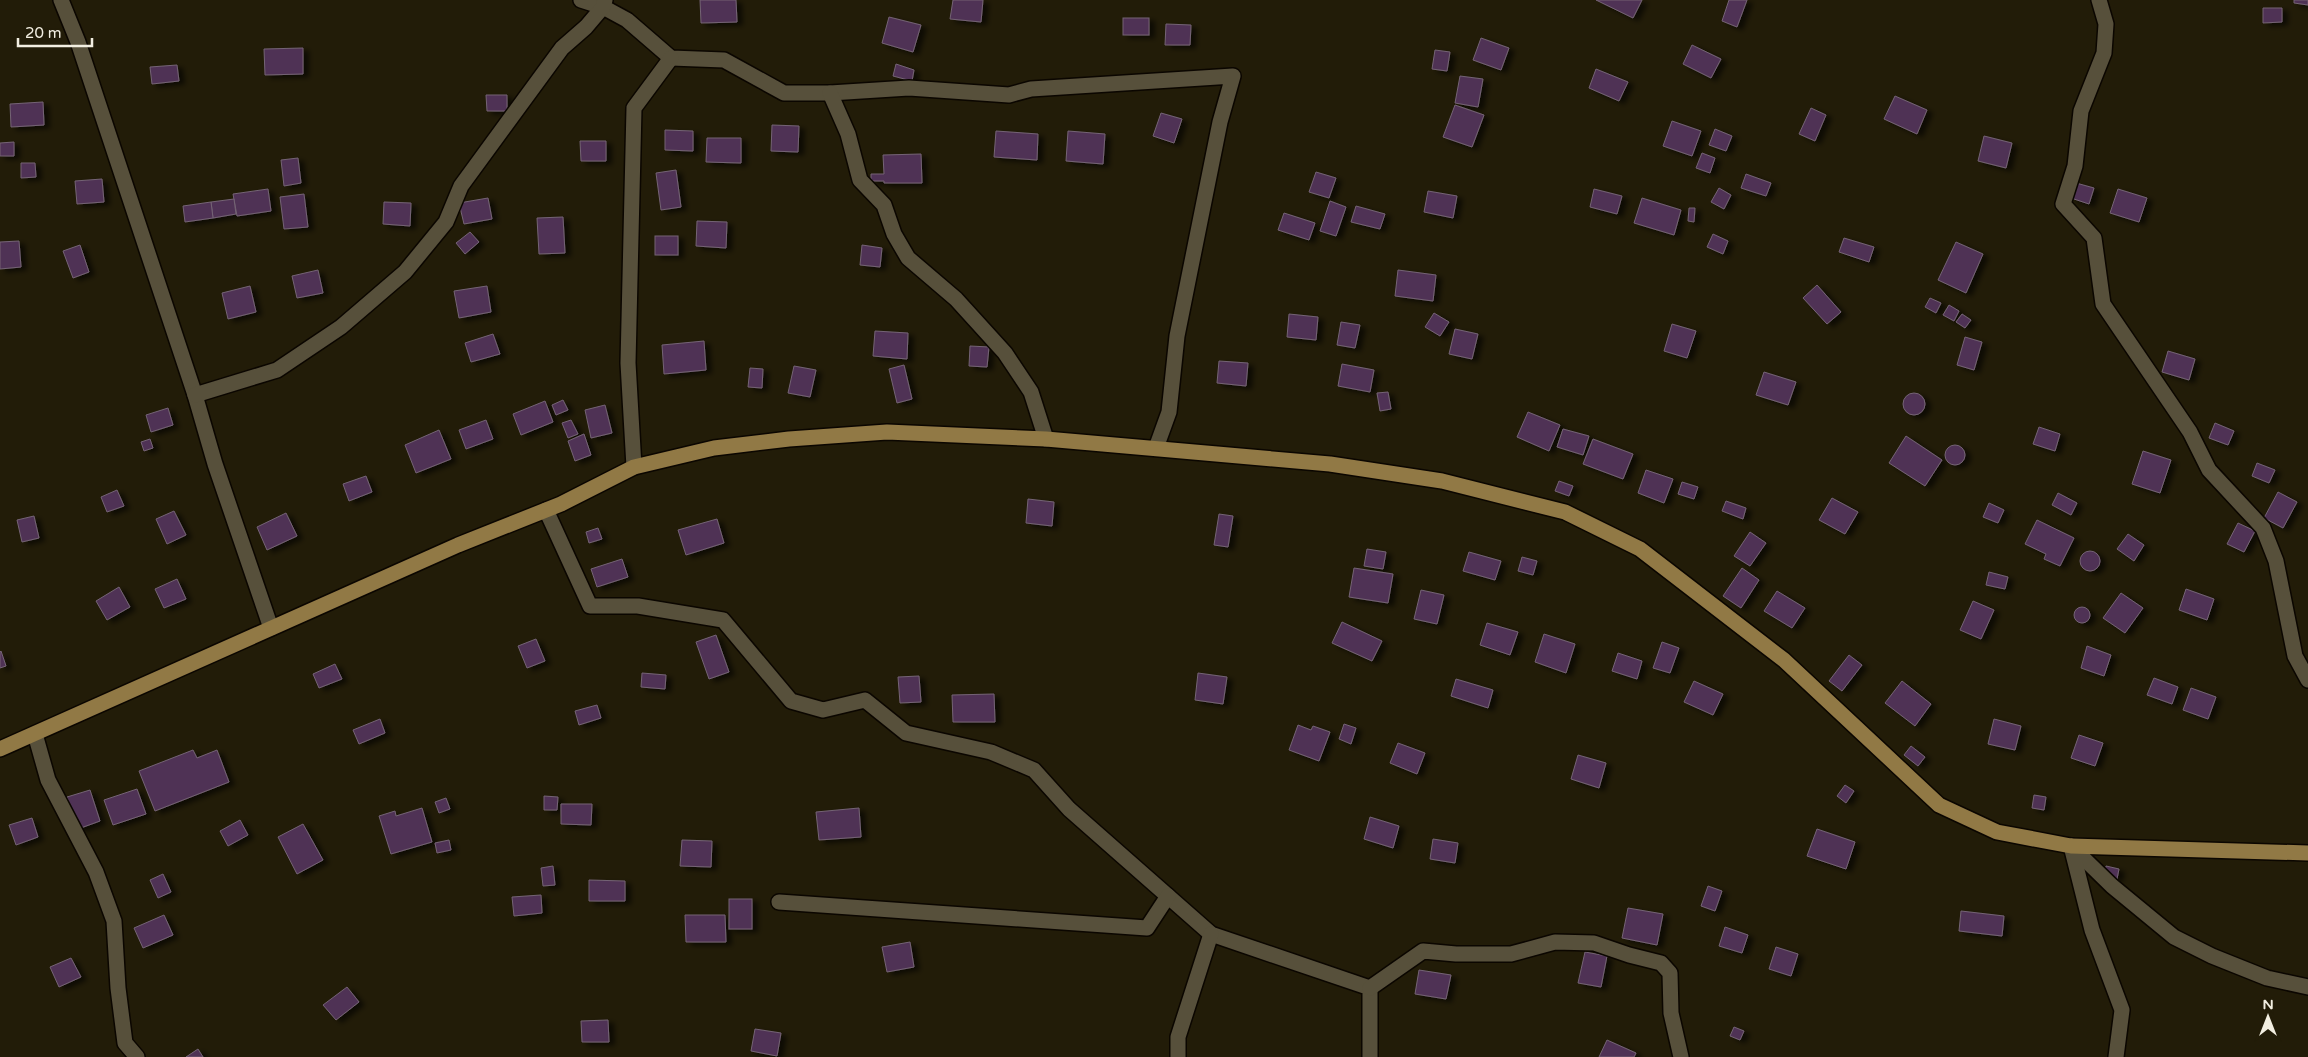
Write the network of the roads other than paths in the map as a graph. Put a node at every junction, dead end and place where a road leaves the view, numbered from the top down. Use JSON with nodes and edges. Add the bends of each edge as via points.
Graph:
{"nodes":[{"id":1,"x":61,"y":0,"type":"edge"},
{"id":2,"x":581,"y":0,"type":"edge"},
{"id":3,"x":2099,"y":0,"type":"edge"},
{"id":4,"x":604,"y":4,"type":"edge"},
{"id":5,"x":670,"y":58,"type":"junction"},
{"id":6,"x":830,"y":93,"type":"junction"},
{"id":7,"x":195,"y":395,"type":"junction"},
{"id":8,"x":1046,"y":438,"type":"junction"},
{"id":9,"x":1156,"y":448,"type":"junction"},
{"id":10,"x":634,"y":467,"type":"junction"},
{"id":11,"x":546,"y":510,"type":"junction"},
{"id":12,"x":271,"y":628,"type":"junction"},
{"id":13,"x":2308,"y":680,"type":"edge"},
{"id":14,"x":35,"y":734,"type":"junction"},
{"id":15,"x":0,"y":749,"type":"edge"},
{"id":16,"x":2071,"y":846,"type":"junction"},
{"id":17,"x":2308,"y":852,"type":"edge"},
{"id":18,"x":1168,"y":896,"type":"junction"},
{"id":19,"x":779,"y":902,"type":"dead end"},
{"id":20,"x":1211,"y":934,"type":"junction"},
{"id":21,"x":2308,"y":986,"type":"edge"},
{"id":22,"x":1370,"y":988,"type":"junction"},
{"id":23,"x":137,"y":1057,"type":"edge"},
{"id":24,"x":1178,"y":1057,"type":"edge"},
{"id":25,"x":1370,"y":1057,"type":"edge"},
{"id":26,"x":1682,"y":1057,"type":"edge"},
{"id":27,"x":2116,"y":1057,"type":"edge"}],
"edges":[{"from":1,"to":7,"type":"street","via":[[78,42]]},
{"from":2,"to":4,"type":"street"},
{"from":3,"to":13,"type":"street","via":[[2106,24],[2104,53],[2081,111],[2075,166],[2063,204],[2094,238],[2104,304],[2190,432],[2209,470],[2263,528],[2276,561],[2295,656]]},
{"from":4,"to":5,"type":"street"},
{"from":4,"to":7,"type":"street","via":[[586,27],[562,48],[461,186],[446,222],[404,272],[341,328],[277,370]]},
{"from":5,"to":6,"type":"street","via":[[724,60],[784,93]]},
{"from":5,"to":10,"type":"street","via":[[634,108],[628,363]]},
{"from":6,"to":8,"type":"street","via":[[848,134],[860,180],[884,205],[894,234],[908,258],[956,299],[1005,353],[1031,392]]},
{"from":6,"to":9,"type":"street","via":[[909,88],[1009,95],[1031,89],[1233,76],[1220,122],[1177,336],[1169,412]]},
{"from":7,"to":12,"type":"street"},
{"from":8,"to":9,"type":"main road"},
{"from":8,"to":10,"type":"main road","via":[[886,432],[714,448]]},
{"from":9,"to":16,"type":"main road","via":[[1330,464],[1442,481],[1565,512],[1640,549],[1777,654],[1939,805],[1997,832]]},
{"from":10,"to":11,"type":"main road"},
{"from":11,"to":12,"type":"main road","via":[[458,545]]},
{"from":11,"to":18,"type":"street","via":[[590,606],[638,606],[723,620],[792,702],[823,710],[865,700],[906,732],[992,752],[1034,770],[1068,809]]},
{"from":12,"to":14,"type":"main road"},
{"from":14,"to":15,"type":"main road"},
{"from":14,"to":23,"type":"street","via":[[48,780],[96,872],[114,921],[125,1043]]},
{"from":16,"to":17,"type":"main road"},
{"from":16,"to":21,"type":"street","via":[[2112,886],[2174,937],[2267,978]]},
{"from":16,"to":27,"type":"street","via":[[2092,930],[2122,1010]]},
{"from":18,"to":19,"type":"street","via":[[1147,928]]},
{"from":18,"to":20,"type":"street"},
{"from":20,"to":22,"type":"street"},
{"from":20,"to":24,"type":"street","via":[[1178,1037]]},
{"from":22,"to":25,"type":"street"},
{"from":22,"to":26,"type":"street","via":[[1424,951],[1511,954],[1555,942],[1594,943],[1661,963],[1670,974],[1672,1014]]}]}
